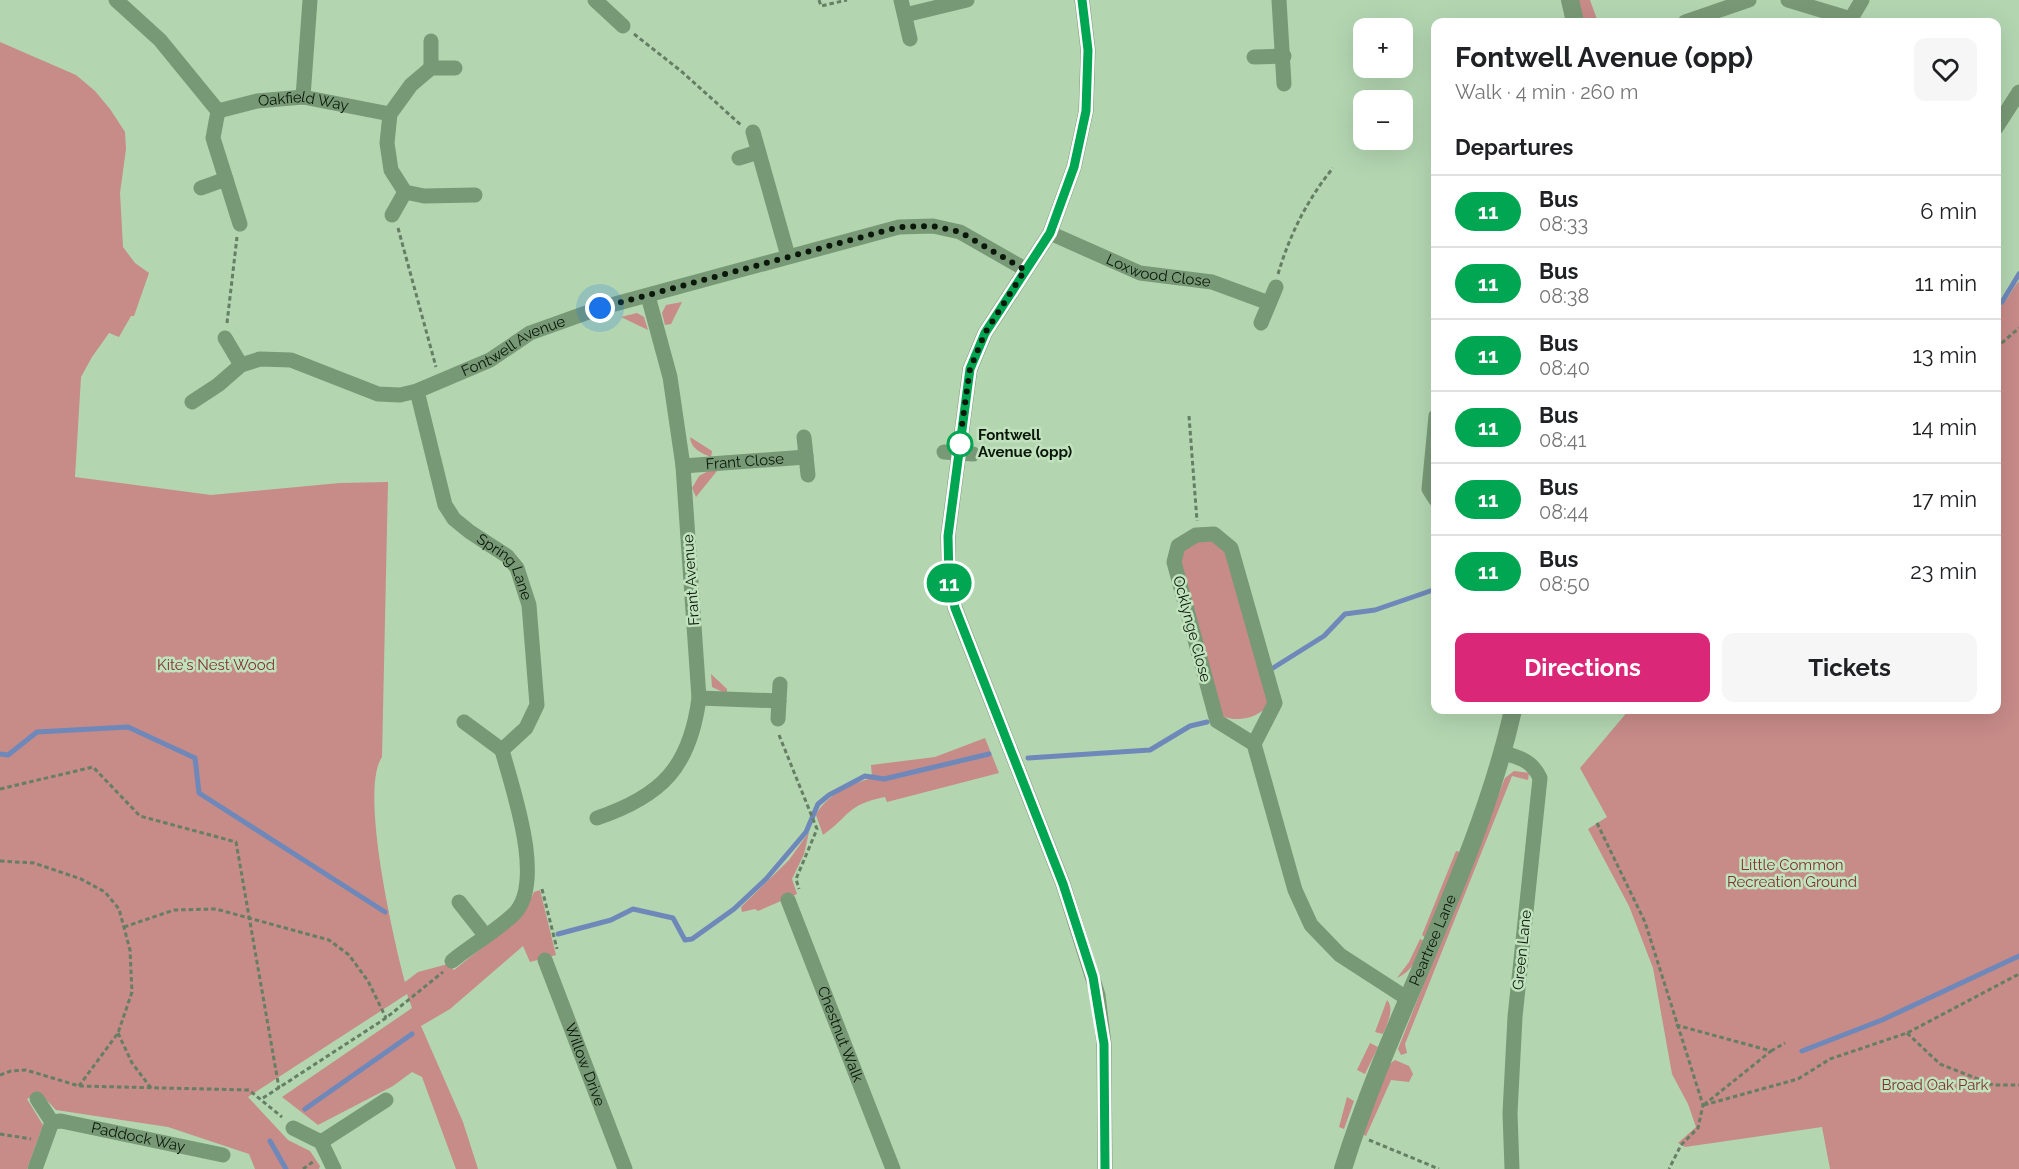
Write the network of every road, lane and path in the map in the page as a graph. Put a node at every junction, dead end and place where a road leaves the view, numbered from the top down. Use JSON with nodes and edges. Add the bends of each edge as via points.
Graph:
{"nodes":[{"id":1,"x":116,"y":0,"type":"edge"},
{"id":2,"x":310,"y":0,"type":"edge"},
{"id":3,"x":819,"y":0,"type":"edge"},
{"id":4,"x":847,"y":0,"type":"edge"},
{"id":5,"x":901,"y":0,"type":"edge"},
{"id":6,"x":967,"y":0,"type":"edge"},
{"id":7,"x":1082,"y":0,"type":"edge"},
{"id":8,"x":1279,"y":0,"type":"edge"},
{"id":9,"x":1570,"y":0,"type":"edge"},
{"id":10,"x":1749,"y":0,"type":"edge"},
{"id":11,"x":1788,"y":0,"type":"edge"},
{"id":12,"x":1862,"y":0,"type":"edge"},
{"id":13,"x":605,"y":3,"type":"edge"},
{"id":14,"x":905,"y":15,"type":"junction"},
{"id":15,"x":1574,"y":18,"type":"edge"},
{"id":16,"x":1696,"y":18,"type":"edge"},
{"id":17,"x":1841,"y":18,"type":"edge"},
{"id":18,"x":1852,"y":18,"type":"edge"},
{"id":19,"x":623,"y":26,"type":"joint"},
{"id":20,"x":910,"y":39,"type":"dead end"},
{"id":21,"x":431,"y":40,"type":"dead end"},
{"id":22,"x":1284,"y":56,"type":"junction"},
{"id":23,"x":1254,"y":57,"type":"dead end"},
{"id":24,"x":431,"y":68,"type":"junction"},
{"id":25,"x":455,"y":68,"type":"dead end"},
{"id":26,"x":1284,"y":84,"type":"dead end"},
{"id":27,"x":2019,"y":92,"type":"edge"},
{"id":28,"x":303,"y":97,"type":"junction"},
{"id":29,"x":218,"y":111,"type":"junction"},
{"id":30,"x":390,"y":114,"type":"junction"},
{"id":31,"x":2001,"y":120,"type":"edge"},
{"id":32,"x":753,"y":132,"type":"joint"},
{"id":33,"x":759,"y":152,"type":"junction"},
{"id":34,"x":739,"y":158,"type":"dead end"},
{"id":35,"x":1333,"y":168,"type":"dead end"},
{"id":36,"x":226,"y":180,"type":"junction"},
{"id":37,"x":201,"y":188,"type":"dead end"},
{"id":38,"x":405,"y":192,"type":"junction"},
{"id":39,"x":475,"y":195,"type":"dead end"},
{"id":40,"x":392,"y":214,"type":"joint"},
{"id":41,"x":240,"y":224,"type":"joint"},
{"id":42,"x":1050,"y":233,"type":"junction"},
{"id":43,"x":788,"y":256,"type":"junction"},
{"id":44,"x":1025,"y":270,"type":"junction"},
{"id":45,"x":1276,"y":287,"type":"joint"},
{"id":46,"x":648,"y":296,"type":"junction"},
{"id":47,"x":1269,"y":303,"type":"junction"},
{"id":48,"x":1261,"y":323,"type":"dead end"},
{"id":49,"x":2019,"y":328,"type":"edge"},
{"id":50,"x":225,"y":338,"type":"joint"},
{"id":51,"x":2001,"y":344,"type":"edge"},
{"id":52,"x":241,"y":365,"type":"junction"},
{"id":53,"x":439,"y":380,"type":"junction"},
{"id":54,"x":417,"y":391,"type":"junction"},
{"id":55,"x":192,"y":402,"type":"dead end"},
{"id":56,"x":1189,"y":416,"type":"dead end"},
{"id":57,"x":804,"y":437,"type":"dead end"},
{"id":58,"x":806,"y":457,"type":"junction"},
{"id":59,"x":683,"y":466,"type":"junction"},
{"id":60,"x":1431,"y":468,"type":"edge"},
{"id":61,"x":808,"y":475,"type":"dead end"},
{"id":62,"x":1431,"y":492,"type":"edge"},
{"id":63,"x":1196,"y":535,"type":"junction"},
{"id":64,"x":780,"y":684,"type":"dead end"},
{"id":65,"x":699,"y":698,"type":"junction"},
{"id":66,"x":779,"y":701,"type":"junction"},
{"id":67,"x":1512,"y":714,"type":"edge"},
{"id":68,"x":778,"y":719,"type":"joint"},
{"id":69,"x":464,"y":722,"type":"dead end"},
{"id":70,"x":1254,"y":744,"type":"junction"},
{"id":71,"x":502,"y":750,"type":"junction"},
{"id":72,"x":1504,"y":753,"type":"junction"},
{"id":73,"x":0,"y":789,"type":"edge"},
{"id":74,"x":597,"y":818,"type":"dead end"},
{"id":75,"x":1597,"y":823,"type":"dead end"},
{"id":76,"x":0,"y":861,"type":"edge"},
{"id":77,"x":528,"y":878,"type":"junction"},
{"id":78,"x":459,"y":902,"type":"dead end"},
{"id":79,"x":789,"y":903,"type":"joint"},
{"id":80,"x":249,"y":917,"type":"junction"},
{"id":81,"x":124,"y":927,"type":"junction"},
{"id":82,"x":485,"y":935,"type":"junction"},
{"id":83,"x":452,"y":961,"type":"joint"},
{"id":84,"x":547,"y":964,"type":"joint"},
{"id":85,"x":2019,"y":975,"type":"edge"},
{"id":86,"x":1408,"y":999,"type":"junction"},
{"id":87,"x":386,"y":1018,"type":"junction"},
{"id":88,"x":1676,"y":1025,"type":"junction"},
{"id":89,"x":118,"y":1033,"type":"junction"},
{"id":90,"x":1907,"y":1033,"type":"junction"},
{"id":91,"x":1785,"y":1043,"type":"dead end"},
{"id":92,"x":1771,"y":1051,"type":"junction"},
{"id":93,"x":0,"y":1075,"type":"edge"},
{"id":94,"x":2019,"y":1085,"type":"edge"},
{"id":95,"x":79,"y":1086,"type":"junction"},
{"id":96,"x":279,"y":1088,"type":"junction"},
{"id":97,"x":152,"y":1089,"type":"junction"},
{"id":98,"x":263,"y":1098,"type":"junction"},
{"id":99,"x":37,"y":1099,"type":"dead end"},
{"id":100,"x":386,"y":1100,"type":"dead end"},
{"id":101,"x":1703,"y":1105,"type":"junction"},
{"id":102,"x":52,"y":1122,"type":"junction"},
{"id":103,"x":293,"y":1128,"type":"joint"},
{"id":104,"x":0,"y":1134,"type":"edge"},
{"id":105,"x":1366,"y":1138,"type":"dead end"},
{"id":106,"x":45,"y":1142,"type":"junction"},
{"id":107,"x":321,"y":1142,"type":"junction"},
{"id":108,"x":223,"y":1155,"type":"dead end"},
{"id":109,"x":35,"y":1169,"type":"edge"},
{"id":110,"x":334,"y":1169,"type":"edge"},
{"id":111,"x":625,"y":1169,"type":"edge"},
{"id":112,"x":893,"y":1169,"type":"edge"},
{"id":113,"x":1105,"y":1169,"type":"edge"},
{"id":114,"x":1342,"y":1169,"type":"edge"},
{"id":115,"x":1439,"y":1169,"type":"edge"},
{"id":116,"x":1512,"y":1169,"type":"edge"},
{"id":117,"x":1669,"y":1169,"type":"edge"}],
"edges":[{"from":1,"to":29,"type":"street","via":[[160,40]]},
{"from":2,"to":28,"type":"street"},
{"from":3,"to":4,"type":"path","via":[[821,6]]},
{"from":5,"to":14,"type":"street"},
{"from":6,"to":14,"type":"street"},
{"from":7,"to":42,"type":"street","via":[[1088,50],[1086,111],[1074,167]]},
{"from":8,"to":22,"type":"street"},
{"from":9,"to":15,"type":"street"},
{"from":10,"to":16,"type":"street"},
{"from":11,"to":17,"type":"street"},
{"from":12,"to":18,"type":"street"},
{"from":13,"to":19,"type":"street"},
{"from":14,"to":20,"type":"street"},
{"from":19,"to":32,"type":"path"},
{"from":21,"to":24,"type":"street"},
{"from":22,"to":23,"type":"street"},
{"from":22,"to":26,"type":"street"},
{"from":24,"to":25,"type":"street"},
{"from":24,"to":30,"type":"street","via":[[411,85]]},
{"from":27,"to":31,"type":"street"},
{"from":28,"to":29,"type":"street","name":"Oakfield Way","via":[[257,101]]},
{"from":28,"to":30,"type":"street","name":"Oakfield Way"},
{"from":29,"to":36,"type":"street","via":[[213,138]]},
{"from":30,"to":38,"type":"street","via":[[390,170]]},
{"from":32,"to":33,"type":"street"},
{"from":33,"to":34,"type":"street"},
{"from":33,"to":43,"type":"street"},
{"from":35,"to":45,"type":"path","via":[[1290,234]]},
{"from":36,"to":37,"type":"street"},
{"from":36,"to":41,"type":"street"},
{"from":38,"to":39,"type":"street","via":[[424,196]]},
{"from":38,"to":40,"type":"street"},
{"from":40,"to":53,"type":"path"},
{"from":41,"to":50,"type":"path"},
{"from":42,"to":44,"type":"street"},
{"from":42,"to":47,"type":"street","name":"Loxwood Close","via":[[1140,273],[1212,282]]},
{"from":43,"to":44,"type":"street","name":"Fontwell Avenue","via":[[899,227],[933,226],[960,232]]},
{"from":43,"to":46,"type":"street","name":"Fontwell Avenue"},
{"from":44,"to":113,"type":"street","via":[[985,333],[970,369],[948,536],[949,580],[955,608],[1066,894],[1095,985],[1104,1044]]},
{"from":45,"to":47,"type":"street"},
{"from":46,"to":53,"type":"street","name":"Fontwell Avenue","via":[[530,333],[490,360]]},
{"from":46,"to":59,"type":"street","name":"Frant Avenue","via":[[670,377]]},
{"from":47,"to":48,"type":"street"},
{"from":49,"to":51,"type":"path"},
{"from":50,"to":52,"type":"street"},
{"from":52,"to":54,"type":"street","name":"Fontwell Avenue","via":[[260,359],[291,360],[378,394]]},
{"from":52,"to":55,"type":"street","name":"Fontwell Avenue"},
{"from":53,"to":54,"type":"street","name":"Fontwell Avenue"},
{"from":54,"to":71,"type":"street","name":"Spring Lane","via":[[445,505],[454,519],[507,556],[517,568],[529,605],[537,705],[526,728]]},
{"from":56,"to":63,"type":"path"},
{"from":57,"to":58,"type":"street"},
{"from":58,"to":59,"type":"street","name":"Frant Close"},
{"from":58,"to":61,"type":"street"},
{"from":59,"to":65,"type":"street","name":"Frant Avenue"},
{"from":60,"to":62,"type":"street"},
{"from":63,"to":70,"type":"street","name":"Ocklynge Close","via":[[1178,546],[1174,562],[1217,721]]},
{"from":63,"to":70,"type":"street","via":[[1214,534],[1231,548],[1275,703]]},
{"from":64,"to":66,"type":"street"},
{"from":65,"to":66,"type":"street"},
{"from":65,"to":74,"type":"street","name":"Frant Avenue","via":[[686,752],[669,778],[628,808]]},
{"from":66,"to":68,"type":"street"},
{"from":67,"to":72,"type":"street","name":"Peartree Lane"},
{"from":68,"to":79,"type":"path","via":[[775,723],[817,829],[795,879],[801,893]]},
{"from":69,"to":71,"type":"street"},
{"from":70,"to":86,"type":"street","via":[[1295,890],[1311,925],[1340,955]]},
{"from":71,"to":77,"type":"street","via":[[518,810]]},
{"from":72,"to":86,"type":"street","name":"Peartree Lane","via":[[1475,838]]},
{"from":72,"to":116,"type":"street","name":"Green Lane","via":[[1534,766],[1539,778],[1515,1017],[1510,1113]]},
{"from":73,"to":80,"type":"path","via":[[93,767],[140,816],[236,842]]},
{"from":75,"to":88,"type":"path","via":[[1645,922]]},
{"from":76,"to":81,"type":"path","via":[[34,863],[81,879],[105,892],[119,909]]},
{"from":77,"to":82,"type":"street","via":[[524,899],[515,913]]},
{"from":77,"to":84,"type":"path","via":[[540,882],[558,954]]},
{"from":78,"to":82,"type":"street"},
{"from":79,"to":112,"type":"street","name":"Chestnut Walk"},
{"from":80,"to":81,"type":"path","via":[[216,909],[174,910]]},
{"from":80,"to":87,"type":"path","via":[[328,940],[349,955],[368,981]]},
{"from":80,"to":96,"type":"path"},
{"from":81,"to":89,"type":"path","via":[[130,950],[132,992]]},
{"from":82,"to":83,"type":"street"},
{"from":83,"to":87,"type":"path","via":[[439,978]]},
{"from":84,"to":111,"type":"street","name":"Willow Drive"},
{"from":85,"to":90,"type":"path"},
{"from":86,"to":114,"type":"street","name":"Peartree Lane"},
{"from":87,"to":96,"type":"path"},
{"from":88,"to":92,"type":"path"},
{"from":88,"to":101,"type":"path"},
{"from":89,"to":95,"type":"path"},
{"from":89,"to":97,"type":"path","via":[[132,1063]]},
{"from":90,"to":94,"type":"path","via":[[1940,1064],[1993,1085]]},
{"from":90,"to":101,"type":"path","via":[[1830,1059],[1798,1079]]},
{"from":91,"to":92,"type":"path"},
{"from":92,"to":101,"type":"path"},
{"from":93,"to":95,"type":"path","via":[[26,1070]]},
{"from":95,"to":97,"type":"path"},
{"from":96,"to":98,"type":"path"},
{"from":97,"to":98,"type":"path","via":[[249,1090]]},
{"from":98,"to":103,"type":"path"},
{"from":99,"to":102,"type":"street"},
{"from":100,"to":107,"type":"street"},
{"from":101,"to":117,"type":"path","via":[[1698,1128],[1681,1145]]},
{"from":102,"to":106,"type":"street"},
{"from":102,"to":108,"type":"street","name":"Paddock Way"},
{"from":103,"to":107,"type":"street"},
{"from":104,"to":106,"type":"path"},
{"from":105,"to":115,"type":"path"},
{"from":106,"to":109,"type":"street"},
{"from":107,"to":110,"type":"street"}]}
